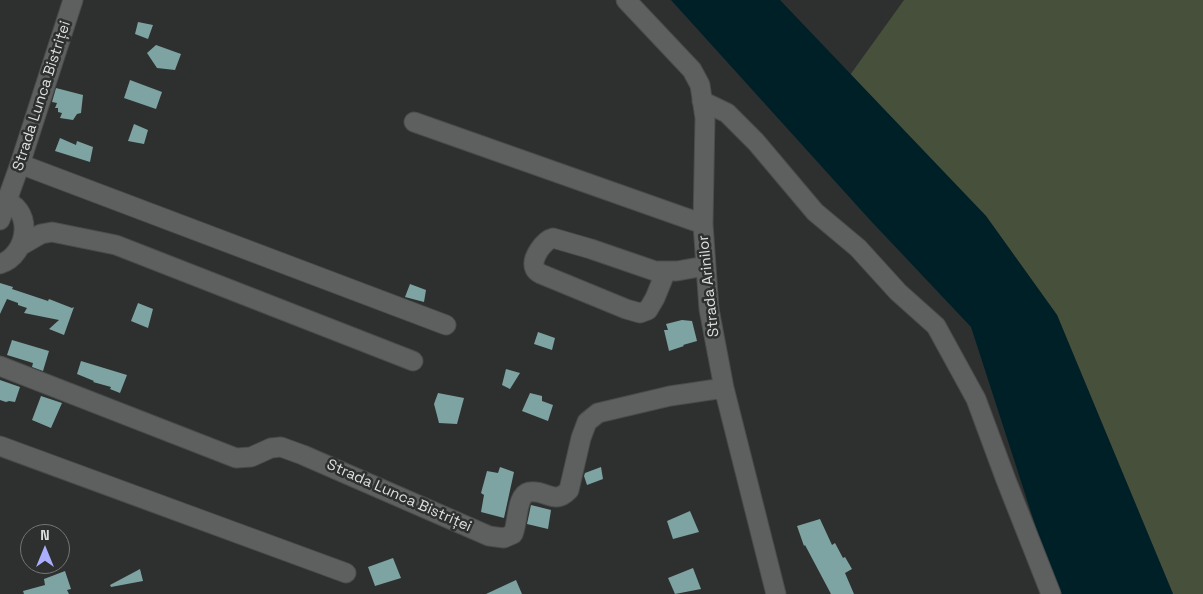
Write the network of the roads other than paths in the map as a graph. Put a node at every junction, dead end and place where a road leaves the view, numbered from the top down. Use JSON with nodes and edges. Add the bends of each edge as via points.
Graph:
{"nodes":[{"id":1,"x":72,"y":0,"type":"edge"},
{"id":2,"x":626,"y":0,"type":"edge"},
{"id":3,"x":702,"y":101,"type":"junction"},
{"id":4,"x":414,"y":122,"type":"dead end"},
{"id":5,"x":20,"y":164,"type":"junction"},
{"id":6,"x":4,"y":200,"type":"edge"},
{"id":7,"x":0,"y":220,"type":"edge"},
{"id":8,"x":702,"y":224,"type":"junction"},
{"id":9,"x":22,"y":245,"type":"junction"},
{"id":10,"x":0,"y":264,"type":"edge"},
{"id":11,"x":706,"y":266,"type":"junction"},
{"id":12,"x":666,"y":271,"type":"junction"},
{"id":13,"x":446,"y":325,"type":"dead end"},
{"id":14,"x":413,"y":361,"type":"dead end"},
{"id":15,"x":0,"y":366,"type":"edge"},
{"id":16,"x":724,"y":388,"type":"junction"},
{"id":17,"x":0,"y":446,"type":"edge"},
{"id":18,"x":346,"y":573,"type":"dead end"},
{"id":19,"x":776,"y":594,"type":"edge"},
{"id":20,"x":1051,"y":594,"type":"edge"}],
"edges":[{"from":1,"to":5,"type":"street","name":"Strada Lunca Bistriței"},
{"from":2,"to":3,"type":"street","name":"Strada Arinilor","via":[[692,70],[700,85]]},
{"from":3,"to":8,"type":"street","name":"Strada Arinilor","via":[[705,118]]},
{"from":3,"to":20,"type":"street","via":[[728,114],[815,212],[858,248],[898,292],[936,326],[976,399]]},
{"from":4,"to":8,"type":"street"},
{"from":5,"to":6,"type":"street","name":"Strada Lunca Bistriței"},
{"from":5,"to":13,"type":"street"},
{"from":6,"to":7,"type":"street","name":"Strada Lunca Bistriței"},
{"from":6,"to":9,"type":"street","via":[[19,210],[23,219]]},
{"from":8,"to":11,"type":"street","name":"Strada Arinilor"},
{"from":9,"to":10,"type":"street","via":[[13,257]]},
{"from":9,"to":14,"type":"street","via":[[41,234],[52,232],[116,245]]},
{"from":11,"to":12,"type":"street"},
{"from":11,"to":16,"type":"street","name":"Strada Arinilor","via":[[709,310]]},
{"from":12,"to":12,"type":"street","via":[[655,271],[553,238],[542,246],[534,265],[541,274],[640,313],[648,310]]},
{"from":15,"to":16,"type":"street","name":"Strada Lunca Bistriței","via":[[236,458],[251,457],[281,447],[489,536],[504,538],[513,534],[519,502],[524,495],[529,492],[556,497],[569,490],[587,422],[598,413],[670,396]]},
{"from":16,"to":19,"type":"street","name":"Strada Arinilor"},
{"from":17,"to":18,"type":"street"}]}
